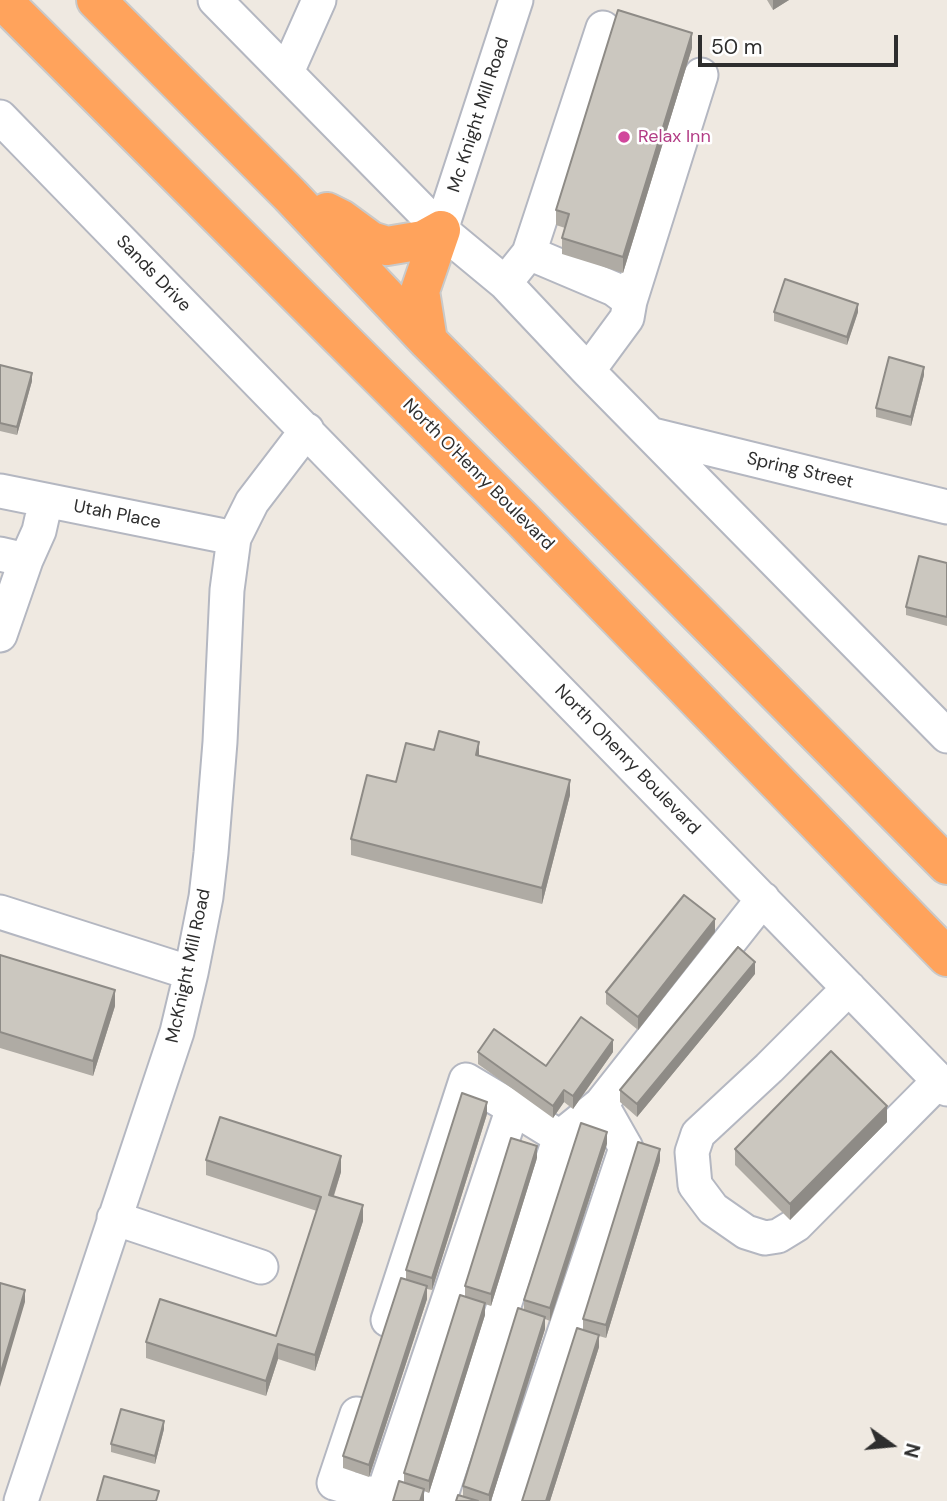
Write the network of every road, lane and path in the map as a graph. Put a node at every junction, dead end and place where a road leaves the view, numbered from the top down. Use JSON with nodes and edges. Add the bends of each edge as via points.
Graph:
{"nodes":[{"id":1,"x":2,"y":0,"type":"edge"},
{"id":2,"x":96,"y":0,"type":"edge"},
{"id":3,"x":215,"y":0,"type":"edge"},
{"id":4,"x":319,"y":0,"type":"edge"},
{"id":5,"x":516,"y":0,"type":"edge"},
{"id":6,"x":603,"y":28,"type":"dead end"},
{"id":7,"x":286,"y":72,"type":"junction"},
{"id":8,"x":701,"y":75,"type":"dead end"},
{"id":9,"x":0,"y":117,"type":"edge"},
{"id":10,"x":290,"y":195,"type":"junction"},
{"id":11,"x":441,"y":230,"type":"junction"},
{"id":12,"x":529,"y":253,"type":"junction"},
{"id":13,"x":505,"y":283,"type":"junction"},
{"id":14,"x":630,"y":301,"type":"junction"},
{"id":15,"x":429,"y":341,"type":"junction"},
{"id":16,"x":588,"y":371,"type":"junction"},
{"id":17,"x":307,"y":430,"type":"junction"},
{"id":18,"x":653,"y":435,"type":"junction"},
{"id":19,"x":0,"y":491,"type":"edge"},
{"id":20,"x":46,"y":500,"type":"junction"},
{"id":21,"x":947,"y":507,"type":"edge"},
{"id":22,"x":234,"y":538,"type":"junction"},
{"id":23,"x":13,"y":557,"type":"edge"},
{"id":24,"x":0,"y":635,"type":"edge"},
{"id":25,"x":947,"y":736,"type":"edge"},
{"id":26,"x":947,"y":866,"type":"edge"},
{"id":27,"x":763,"y":899,"type":"junction"},
{"id":28,"x":0,"y":912,"type":"edge"},
{"id":29,"x":947,"y":957,"type":"edge"},
{"id":30,"x":191,"y":974,"type":"junction"},
{"id":31,"x":849,"y":988,"type":"junction"},
{"id":32,"x":943,"y":1085,"type":"edge"},
{"id":33,"x":600,"y":1104,"type":"junction"},
{"id":34,"x":513,"y":1108,"type":"junction"},
{"id":35,"x":560,"y":1137,"type":"junction"},
{"id":36,"x":114,"y":1218,"type":"junction"},
{"id":37,"x":261,"y":1266,"type":"dead end"},
{"id":38,"x":377,"y":1353,"type":"edge"},
{"id":39,"x":364,"y":1392,"type":"edge"},
{"id":40,"x":15,"y":1492,"type":"edge"},
{"id":41,"x":439,"y":1501,"type":"edge"},
{"id":42,"x":508,"y":1501,"type":"edge"}],
"edges":[{"from":1,"to":29,"type":"highway","name":"North O'Henry Boulevard","via":[[521,518]]},
{"from":2,"to":10,"type":"highway"},
{"from":3,"to":7,"type":"street"},
{"from":4,"to":7,"type":"street"},
{"from":5,"to":11,"type":"street","name":"Mc Knight Mill Road"},
{"from":6,"to":12,"type":"street"},
{"from":7,"to":11,"type":"street"},
{"from":8,"to":14,"type":"street"},
{"from":9,"to":17,"type":"street","name":"Sands Drive"},
{"from":10,"to":11,"type":"highway","via":[[387,246],[422,240]]},
{"from":10,"to":15,"type":"highway"},
{"from":11,"to":13,"type":"street"},
{"from":11,"to":15,"type":"highway","via":[[420,291]]},
{"from":12,"to":13,"type":"street"},
{"from":12,"to":14,"type":"street","via":[[614,289]]},
{"from":13,"to":16,"type":"street"},
{"from":14,"to":16,"type":"street","via":[[627,318]]},
{"from":15,"to":26,"type":"highway"},
{"from":16,"to":18,"type":"street"},
{"from":17,"to":22,"type":"street","name":"McKnight Mill Road","via":[[252,502]]},
{"from":17,"to":27,"type":"street","name":"North Ohenry Boulevard"},
{"from":18,"to":21,"type":"street","name":"Spring Street"},
{"from":18,"to":25,"type":"street"},
{"from":19,"to":20,"type":"street","name":"Utah Place"},
{"from":20,"to":22,"type":"street","name":"Utah Place"},
{"from":20,"to":23,"type":"street","via":[[39,531]]},
{"from":22,"to":30,"type":"street","name":"McKnight Mill Road","via":[[211,853]]},
{"from":23,"to":24,"type":"street"},
{"from":27,"to":31,"type":"street","name":"North Ohenry Boulevard"},
{"from":27,"to":33,"type":"street"},
{"from":28,"to":30,"type":"street"},
{"from":30,"to":36,"type":"street","name":"McKnight Mill Road","via":[[177,1032]]},
{"from":31,"to":32,"type":"street","name":"North Ohenry Boulevard"},
{"from":31,"to":32,"type":"street","via":[[698,1134],[692,1152],[695,1185],[713,1209],[746,1232],[765,1238],[778,1236],[796,1225]]},
{"from":33,"to":35,"type":"street"},
{"from":33,"to":42,"type":"street","via":[[625,1148]]},
{"from":34,"to":35,"type":"street"},
{"from":34,"to":38,"type":"street","via":[[466,1080]]},
{"from":34,"to":39,"type":"street","via":[[382,1497],[334,1483]]},
{"from":35,"to":41,"type":"street"},
{"from":36,"to":37,"type":"street"},
{"from":36,"to":40,"type":"street","name":"McKnight Mill Road"}]}
